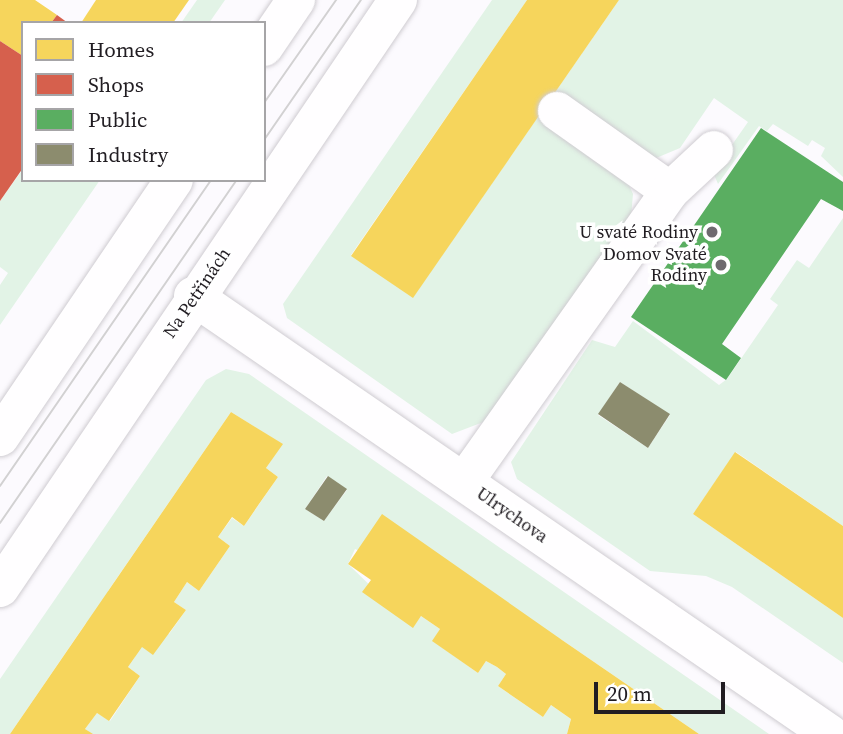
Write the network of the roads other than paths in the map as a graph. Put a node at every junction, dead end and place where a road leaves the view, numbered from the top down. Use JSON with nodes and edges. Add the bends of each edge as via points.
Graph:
{"nodes":[{"id":1,"x":296,"y":0,"type":"edge"},
{"id":2,"x":398,"y":0,"type":"edge"},
{"id":3,"x":266,"y":44,"type":"edge"},
{"id":4,"x":557,"y":111,"type":"dead end"},
{"id":5,"x":714,"y":150,"type":"dead end"},
{"id":6,"x":173,"y":182,"type":"edge"},
{"id":7,"x":670,"y":191,"type":"junction"},
{"id":8,"x":193,"y":296,"type":"junction"},
{"id":9,"x":0,"y":437,"type":"edge"},
{"id":10,"x":464,"y":482,"type":"junction"},
{"id":11,"x":0,"y":588,"type":"edge"},
{"id":12,"x":831,"y":734,"type":"edge"}],
"edges":[{"from":1,"to":3,"type":"street"},
{"from":2,"to":8,"type":"street","name":"Na Petřinách"},
{"from":4,"to":7,"type":"street"},
{"from":5,"to":7,"type":"street"},
{"from":6,"to":9,"type":"street"},
{"from":7,"to":10,"type":"street"},
{"from":8,"to":10,"type":"street","name":"Ulrychova"},
{"from":8,"to":11,"type":"street","name":"Na Petřinách"},
{"from":10,"to":12,"type":"street","name":"Ulrychova"}]}
